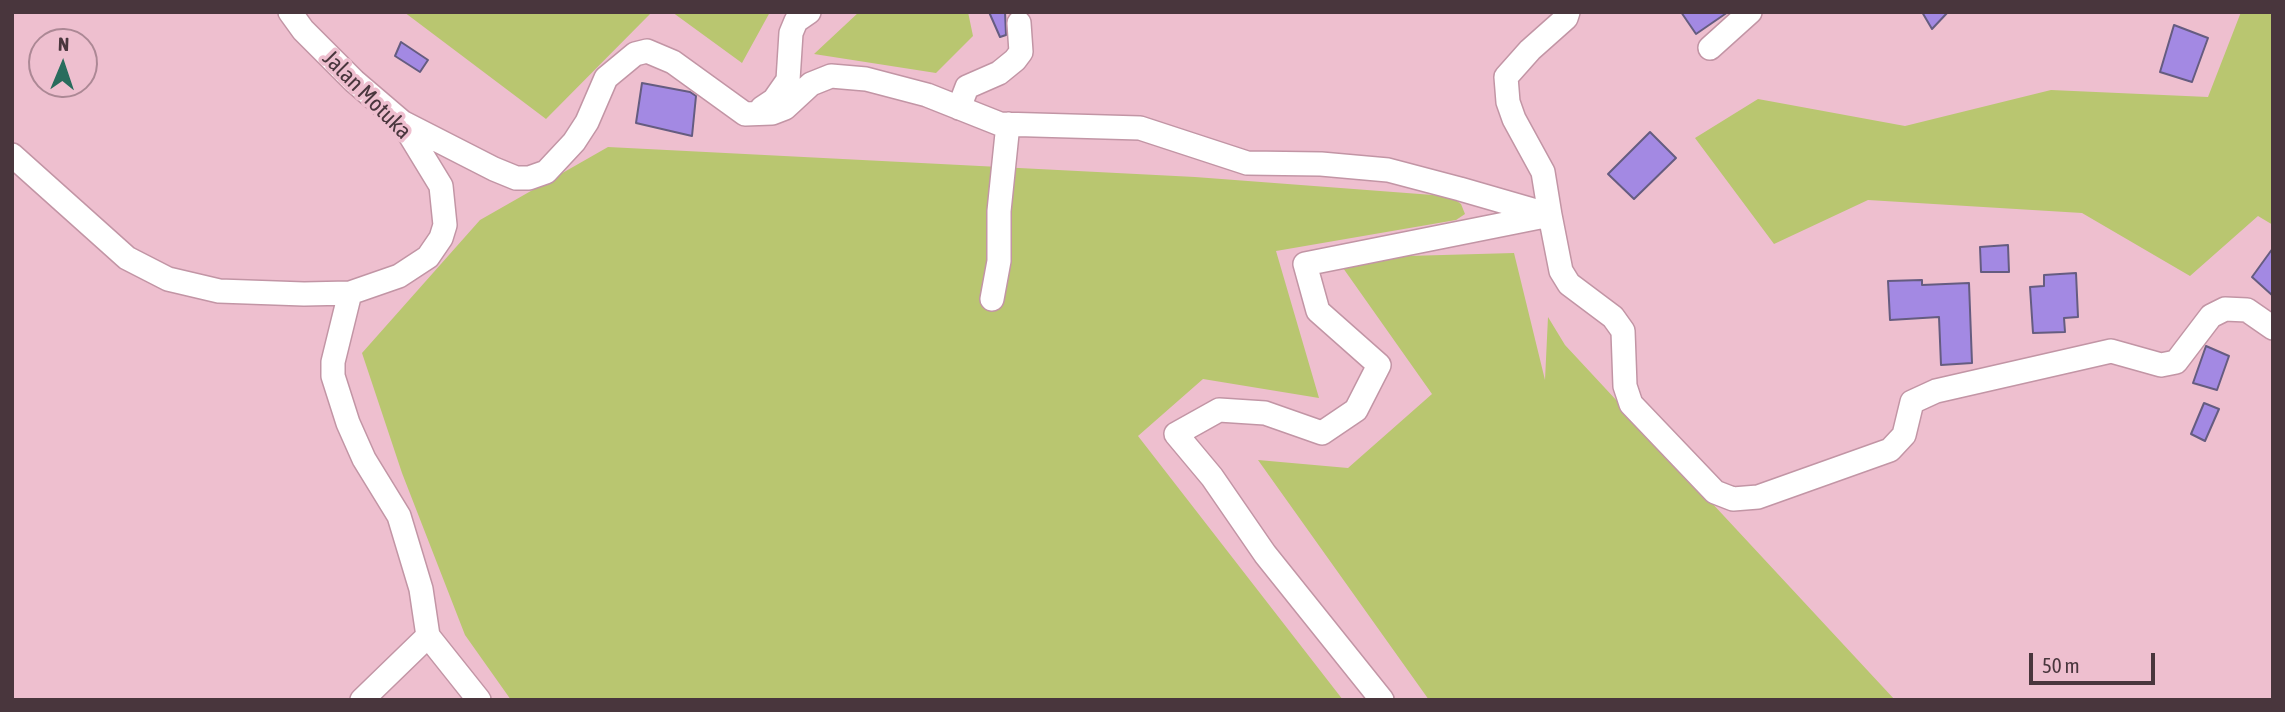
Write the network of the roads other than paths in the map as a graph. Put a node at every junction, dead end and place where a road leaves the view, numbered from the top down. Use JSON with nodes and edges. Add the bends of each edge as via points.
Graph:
{"nodes":[{"id":1,"x":290,"y":12,"type":"edge"},
{"id":2,"x":809,"y":12,"type":"edge"},
{"id":3,"x":1568,"y":12,"type":"edge"},
{"id":4,"x":1750,"y":12,"type":"edge"},
{"id":5,"x":1019,"y":23,"type":"dead end"},
{"id":6,"x":1710,"y":48,"type":"dead end"},
{"id":7,"x":959,"y":108,"type":"junction"},
{"id":8,"x":745,"y":114,"type":"junction"},
{"id":9,"x":402,"y":122,"type":"junction"},
{"id":10,"x":1008,"y":124,"type":"junction"},
{"id":11,"x":12,"y":155,"type":"edge"},
{"id":12,"x":1549,"y":215,"type":"junction"},
{"id":13,"x":350,"y":293,"type":"junction"},
{"id":14,"x":992,"y":299,"type":"dead end"},
{"id":15,"x":2273,"y":328,"type":"edge"},
{"id":16,"x":428,"y":636,"type":"junction"},
{"id":17,"x":362,"y":700,"type":"edge"},
{"id":18,"x":479,"y":700,"type":"edge"},
{"id":19,"x":1382,"y":700,"type":"edge"}],
"edges":[{"from":1,"to":9,"type":"street","name":"Jalan Motuka","via":[[354,81]]},
{"from":2,"to":8,"type":"street","via":[[796,21],[791,33],[788,80],[774,100]]},
{"from":3,"to":12,"type":"street","via":[[1506,77],[1514,119],[1543,172]]},
{"from":4,"to":6,"type":"street"},
{"from":5,"to":7,"type":"street","via":[[1021,52],[999,73],[967,88]]},
{"from":7,"to":8,"type":"street","via":[[906,88],[831,76],[811,84],[785,108]]},
{"from":7,"to":10,"type":"street"},
{"from":8,"to":9,"type":"street","via":[[673,62],[648,51],[635,54],[606,79],[574,142],[546,172],[529,178],[494,169]]},
{"from":9,"to":13,"type":"street","name":"Jalan Motuka","via":[[441,186],[443,232],[434,251],[399,276]]},
{"from":10,"to":12,"type":"street","via":[[1140,128],[1247,163],[1388,170]]},
{"from":10,"to":14,"type":"street","via":[[999,261]]},
{"from":11,"to":13,"type":"street","via":[[142,269],[219,291]]},
{"from":12,"to":15,"type":"street","via":[[1561,271],[1569,284],[1613,317],[1623,331],[1625,386],[1631,404],[1715,492],[1733,499],[1758,497],[1890,450],[1904,435],[1912,401],[1936,391],[2111,351],[2161,365],[2176,362],[2211,316],[2225,309],[2247,310]]},
{"from":12,"to":19,"type":"street","via":[[1305,264],[1318,311],[1379,365],[1356,410],[1322,433],[1265,413],[1219,410],[1176,434]]},
{"from":13,"to":16,"type":"street","via":[[336,342],[333,376],[364,459],[403,527],[421,589]]},
{"from":16,"to":17,"type":"street"},
{"from":16,"to":18,"type":"street"}]}
